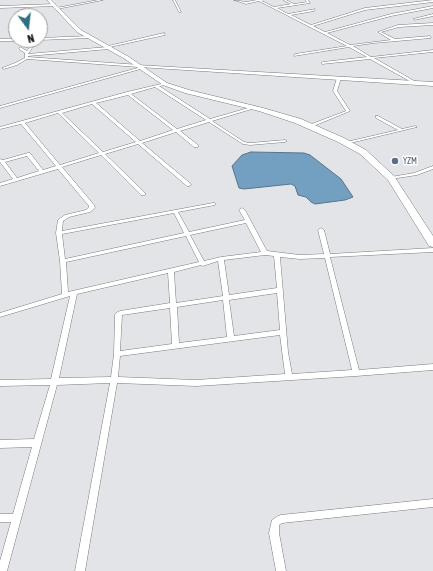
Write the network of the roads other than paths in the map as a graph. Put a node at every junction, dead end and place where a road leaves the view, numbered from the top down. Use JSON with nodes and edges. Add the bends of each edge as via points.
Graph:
{"nodes":[{"id":1,"x":100,"y":0,"type":"edge"},
{"id":2,"x":174,"y":0,"type":"edge"},
{"id":3,"x":235,"y":0,"type":"edge"},
{"id":4,"x":259,"y":0,"type":"edge"},
{"id":5,"x":265,"y":0,"type":"edge"},
{"id":6,"x":284,"y":0,"type":"edge"},
{"id":7,"x":306,"y":0,"type":"edge"},
{"id":8,"x":433,"y":0,"type":"edge"},
{"id":9,"x":54,"y":5,"type":"edge"},
{"id":10,"x":294,"y":5,"type":"junction"},
{"id":11,"x":0,"y":7,"type":"edge"},
{"id":12,"x":433,"y":7,"type":"edge"},
{"id":13,"x":274,"y":8,"type":"junction"},
{"id":14,"x":314,"y":10,"type":"dead end"},
{"id":15,"x":180,"y":11,"type":"dead end"},
{"id":16,"x":287,"y":15,"type":"junction"},
{"id":17,"x":433,"y":15,"type":"edge"},
{"id":18,"x":414,"y":19,"type":"dead end"},
{"id":19,"x":433,"y":25,"type":"edge"},
{"id":20,"x":311,"y":26,"type":"junction"},
{"id":21,"x":324,"y":33,"type":"junction"},
{"id":22,"x":164,"y":34,"type":"dead end"},
{"id":23,"x":89,"y":37,"type":"junction"},
{"id":24,"x":430,"y":37,"type":"dead end"},
{"id":25,"x":48,"y":39,"type":"edge"},
{"id":26,"x":394,"y":40,"type":"junction"},
{"id":27,"x":350,"y":46,"type":"junction"},
{"id":28,"x":108,"y":47,"type":"junction"},
{"id":29,"x":20,"y":48,"type":"dead end"},
{"id":30,"x":32,"y":48,"type":"edge"},
{"id":31,"x":433,"y":51,"type":"edge"},
{"id":32,"x":27,"y":55,"type":"junction"},
{"id":33,"x":295,"y":55,"type":"dead end"},
{"id":34,"x":371,"y":58,"type":"junction"},
{"id":35,"x":323,"y":63,"type":"dead end"},
{"id":36,"x":4,"y":68,"type":"dead end"},
{"id":37,"x":143,"y":68,"type":"junction"},
{"id":38,"x":157,"y":68,"type":"junction"},
{"id":39,"x":339,"y":78,"type":"junction"},
{"id":40,"x":415,"y":83,"type":"junction"},
{"id":41,"x":165,"y":84,"type":"junction"},
{"id":42,"x":433,"y":84,"type":"edge"},
{"id":43,"x":156,"y":86,"type":"junction"},
{"id":44,"x":128,"y":94,"type":"junction"},
{"id":45,"x":93,"y":103,"type":"junction"},
{"id":46,"x":0,"y":106,"type":"edge"},
{"id":47,"x":254,"y":107,"type":"junction"},
{"id":48,"x":59,"y":112,"type":"junction"},
{"id":49,"x":377,"y":117,"type":"dead end"},
{"id":50,"x":208,"y":120,"type":"junction"},
{"id":51,"x":22,"y":122,"type":"junction"},
{"id":52,"x":310,"y":126,"type":"junction"},
{"id":53,"x":415,"y":127,"type":"dead end"},
{"id":54,"x":0,"y":128,"type":"edge"},
{"id":55,"x":176,"y":130,"type":"junction"},
{"id":56,"x":401,"y":130,"type":"junction"},
{"id":57,"x":284,"y":141,"type":"dead end"},
{"id":58,"x":139,"y":142,"type":"junction"},
{"id":59,"x":347,"y":143,"type":"junction"},
{"id":60,"x":196,"y":146,"type":"dead end"},
{"id":61,"x":101,"y":154,"type":"junction"},
{"id":62,"x":1,"y":160,"type":"edge"},
{"id":63,"x":58,"y":167,"type":"junction"},
{"id":64,"x":433,"y":167,"type":"edge"},
{"id":65,"x":42,"y":172,"type":"junction"},
{"id":66,"x":391,"y":178,"type":"junction"},
{"id":67,"x":16,"y":180,"type":"junction"},
{"id":68,"x":0,"y":184,"type":"edge"},
{"id":69,"x":189,"y":185,"type":"dead end"},
{"id":70,"x":143,"y":194,"type":"dead end"},
{"id":71,"x":213,"y":204,"type":"dead end"},
{"id":72,"x":242,"y":210,"type":"dead end"},
{"id":73,"x":175,"y":211,"type":"junction"},
{"id":74,"x":248,"y":221,"type":"junction"},
{"id":75,"x":321,"y":230,"type":"dead end"},
{"id":76,"x":59,"y":233,"type":"junction"},
{"id":77,"x":186,"y":234,"type":"junction"},
{"id":78,"x":433,"y":244,"type":"edge"},
{"id":79,"x":433,"y":250,"type":"edge"},
{"id":80,"x":265,"y":253,"type":"junction"},
{"id":81,"x":277,"y":255,"type":"junction"},
{"id":82,"x":329,"y":257,"type":"junction"},
{"id":83,"x":221,"y":259,"type":"junction"},
{"id":84,"x":63,"y":261,"type":"junction"},
{"id":85,"x":203,"y":264,"type":"junction"},
{"id":86,"x":171,"y":271,"type":"junction"},
{"id":87,"x":280,"y":290,"type":"junction"},
{"id":88,"x":74,"y":293,"type":"junction"},
{"id":89,"x":65,"y":295,"type":"junction"},
{"id":90,"x":226,"y":297,"type":"junction"},
{"id":91,"x":173,"y":304,"type":"junction"},
{"id":92,"x":0,"y":316,"type":"edge"},
{"id":93,"x":283,"y":332,"type":"junction"},
{"id":94,"x":231,"y":339,"type":"junction"},
{"id":95,"x":176,"y":346,"type":"junction"},
{"id":96,"x":117,"y":354,"type":"junction"},
{"id":97,"x":433,"y":367,"type":"edge"},
{"id":98,"x":356,"y":373,"type":"junction"},
{"id":99,"x":289,"y":377,"type":"junction"},
{"id":100,"x":114,"y":380,"type":"junction"},
{"id":101,"x":0,"y":383,"type":"edge"},
{"id":102,"x":54,"y":383,"type":"junction"},
{"id":103,"x":37,"y":443,"type":"junction"},
{"id":104,"x":0,"y":444,"type":"edge"},
{"id":105,"x":433,"y":503,"type":"edge"},
{"id":106,"x":0,"y":518,"type":"edge"},
{"id":107,"x":16,"y":518,"type":"junction"},
{"id":108,"x":2,"y":571,"type":"edge"},
{"id":109,"x":80,"y":571,"type":"edge"},
{"id":110,"x":281,"y":571,"type":"edge"}],
"edges":[{"from":1,"to":9,"type":"street"},
{"from":2,"to":15,"type":"street"},
{"from":3,"to":4,"type":"street","via":[[246,3]]},
{"from":4,"to":5,"type":"street"},
{"from":4,"to":13,"type":"street"},
{"from":6,"to":10,"type":"street"},
{"from":7,"to":10,"type":"street","via":[[309,2]]},
{"from":8,"to":20,"type":"street","via":[[365,9]]},
{"from":9,"to":11,"type":"street"},
{"from":9,"to":23,"type":"highway","via":[[74,27]]},
{"from":10,"to":13,"type":"street"},
{"from":12,"to":21,"type":"street"},
{"from":13,"to":16,"type":"street"},
{"from":14,"to":16,"type":"street"},
{"from":16,"to":20,"type":"street"},
{"from":17,"to":18,"type":"street"},
{"from":19,"to":26,"type":"street","via":[[399,26],[379,32]]},
{"from":20,"to":21,"type":"street"},
{"from":21,"to":27,"type":"street"},
{"from":22,"to":28,"type":"street"},
{"from":23,"to":25,"type":"street"},
{"from":23,"to":28,"type":"highway"},
{"from":24,"to":26,"type":"street"},
{"from":26,"to":27,"type":"street"},
{"from":27,"to":33,"type":"street"},
{"from":27,"to":34,"type":"street"},
{"from":28,"to":32,"type":"street"},
{"from":28,"to":37,"type":"highway"},
{"from":29,"to":32,"type":"street"},
{"from":30,"to":32,"type":"street"},
{"from":31,"to":34,"type":"street"},
{"from":32,"to":36,"type":"street","via":[[16,64]]},
{"from":32,"to":37,"type":"street"},
{"from":34,"to":35,"type":"street"},
{"from":34,"to":40,"type":"street"},
{"from":37,"to":38,"type":"main road"},
{"from":37,"to":38,"type":"main road"},
{"from":37,"to":41,"type":"highway"},
{"from":37,"to":46,"type":"street"},
{"from":38,"to":39,"type":"main road"},
{"from":39,"to":40,"type":"main road"},
{"from":39,"to":52,"type":"street","via":[[335,91],[348,111]]},
{"from":40,"to":42,"type":"main road"},
{"from":41,"to":43,"type":"street"},
{"from":41,"to":47,"type":"highway","via":[[187,92]]},
{"from":43,"to":44,"type":"street"},
{"from":43,"to":50,"type":"street"},
{"from":44,"to":45,"type":"street"},
{"from":44,"to":55,"type":"street"},
{"from":45,"to":48,"type":"street"},
{"from":45,"to":58,"type":"street"},
{"from":47,"to":50,"type":"street"},
{"from":47,"to":52,"type":"highway"},
{"from":48,"to":51,"type":"street"},
{"from":48,"to":61,"type":"street"},
{"from":49,"to":56,"type":"street"},
{"from":50,"to":55,"type":"street"},
{"from":50,"to":57,"type":"street","via":[[246,144]]},
{"from":51,"to":54,"type":"street"},
{"from":51,"to":63,"type":"street"},
{"from":52,"to":59,"type":"highway"},
{"from":53,"to":56,"type":"street"},
{"from":55,"to":58,"type":"street"},
{"from":55,"to":60,"type":"street"},
{"from":56,"to":59,"type":"street"},
{"from":58,"to":61,"type":"street"},
{"from":58,"to":69,"type":"street"},
{"from":59,"to":66,"type":"highway","via":[[372,159]]},
{"from":61,"to":63,"type":"street"},
{"from":61,"to":70,"type":"street"},
{"from":62,"to":65,"type":"street","via":[[28,154]]},
{"from":62,"to":67,"type":"street"},
{"from":63,"to":65,"type":"street"},
{"from":63,"to":76,"type":"street","via":[[92,206],[88,211],[63,218]]},
{"from":64,"to":66,"type":"street","via":[[415,174]]},
{"from":65,"to":67,"type":"street"},
{"from":66,"to":78,"type":"highway"},
{"from":67,"to":68,"type":"street"},
{"from":71,"to":73,"type":"street"},
{"from":72,"to":74,"type":"street"},
{"from":73,"to":76,"type":"street"},
{"from":73,"to":77,"type":"street"},
{"from":74,"to":77,"type":"street"},
{"from":74,"to":80,"type":"street"},
{"from":75,"to":82,"type":"street"},
{"from":76,"to":84,"type":"street"},
{"from":77,"to":84,"type":"street"},
{"from":77,"to":85,"type":"street"},
{"from":79,"to":82,"type":"street"},
{"from":80,"to":81,"type":"street"},
{"from":80,"to":83,"type":"street"},
{"from":81,"to":82,"type":"street"},
{"from":81,"to":87,"type":"street"},
{"from":82,"to":98,"type":"street"},
{"from":83,"to":85,"type":"street"},
{"from":83,"to":90,"type":"street"},
{"from":84,"to":89,"type":"street"},
{"from":85,"to":86,"type":"street"},
{"from":86,"to":88,"type":"street"},
{"from":86,"to":91,"type":"street"},
{"from":87,"to":90,"type":"street"},
{"from":87,"to":93,"type":"street"},
{"from":88,"to":89,"type":"street"},
{"from":88,"to":102,"type":"street"},
{"from":89,"to":92,"type":"street"},
{"from":90,"to":91,"type":"street"},
{"from":90,"to":94,"type":"street"},
{"from":91,"to":95,"type":"street"},
{"from":91,"to":96,"type":"street","via":[[120,313]]},
{"from":93,"to":94,"type":"street"},
{"from":93,"to":99,"type":"street"},
{"from":94,"to":95,"type":"street"},
{"from":95,"to":96,"type":"street"},
{"from":96,"to":100,"type":"street"},
{"from":97,"to":98,"type":"street"},
{"from":98,"to":99,"type":"street"},
{"from":99,"to":100,"type":"street","via":[[196,383]]},
{"from":100,"to":102,"type":"street"},
{"from":100,"to":109,"type":"street"},
{"from":101,"to":102,"type":"street"},
{"from":102,"to":103,"type":"street"},
{"from":103,"to":104,"type":"street"},
{"from":103,"to":107,"type":"street"},
{"from":105,"to":110,"type":"street","via":[[281,520],[275,523],[274,533]]},
{"from":106,"to":107,"type":"street"},
{"from":107,"to":108,"type":"street"}]}
